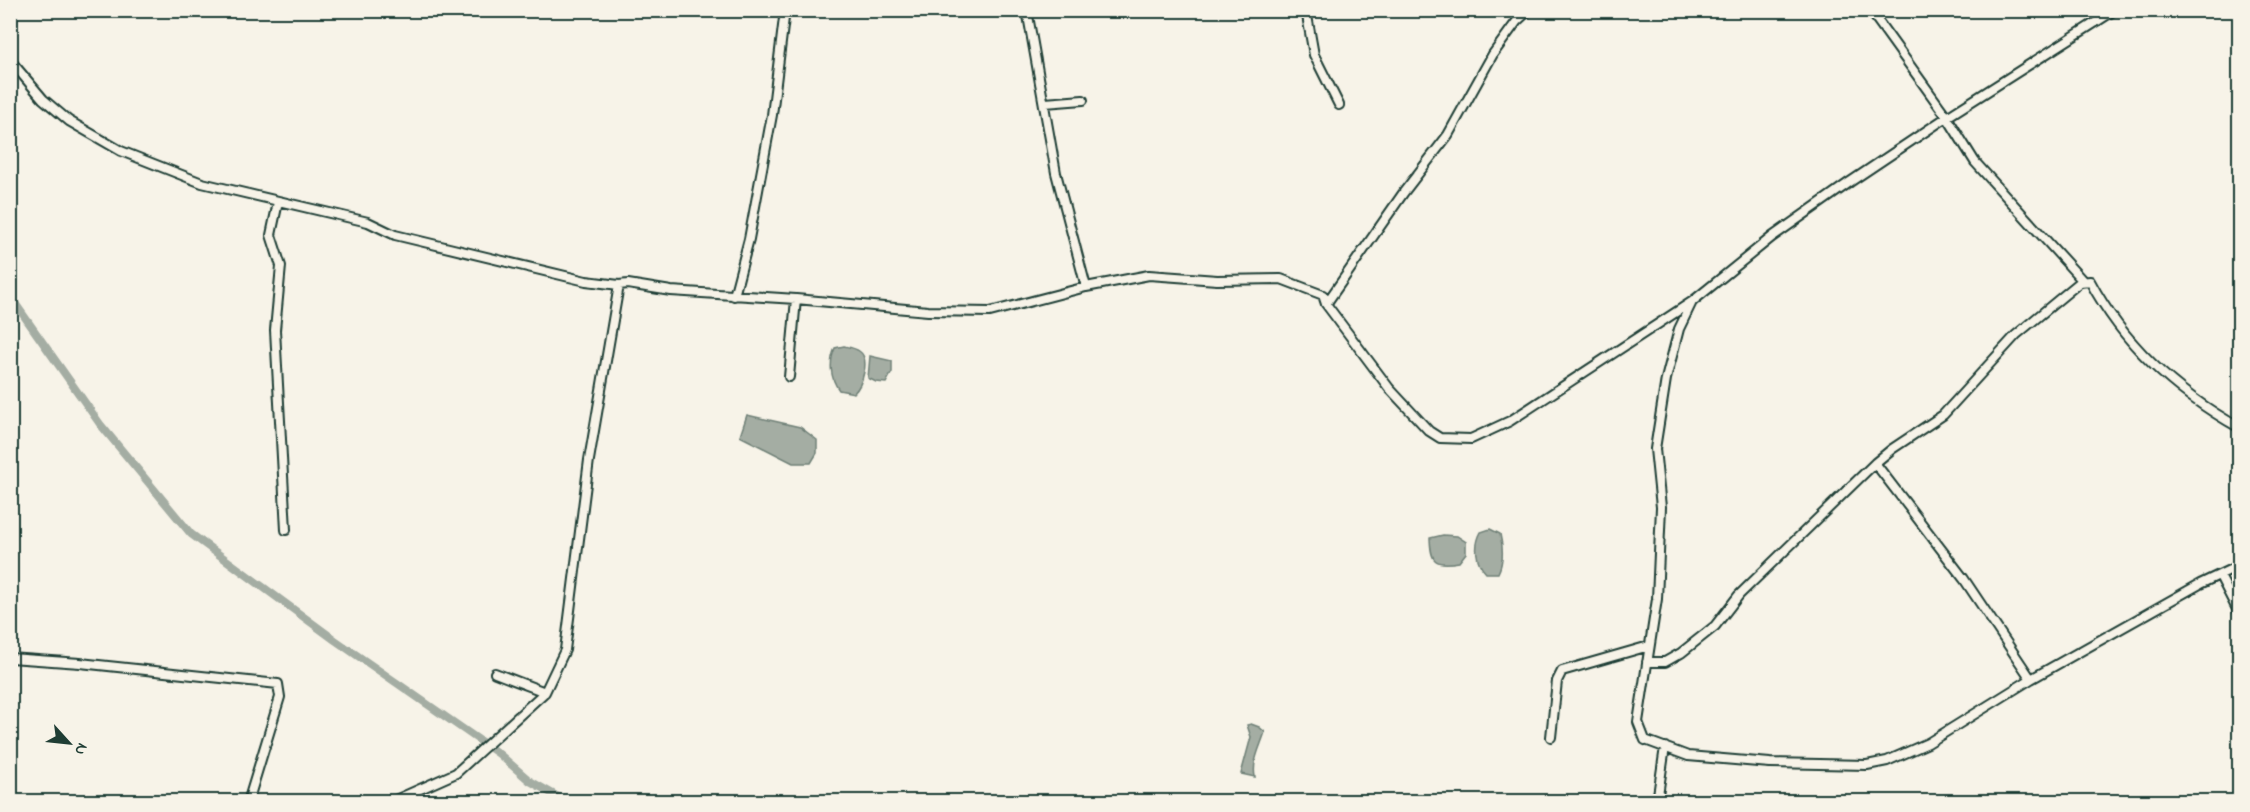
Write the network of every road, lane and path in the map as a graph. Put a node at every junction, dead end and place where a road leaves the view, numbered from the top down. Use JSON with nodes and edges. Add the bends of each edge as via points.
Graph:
{"nodes":[{"id":1,"x":785,"y":10,"type":"edge"},
{"id":2,"x":1027,"y":10,"type":"edge"},
{"id":3,"x":1306,"y":10,"type":"edge"},
{"id":4,"x":1529,"y":10,"type":"edge"},
{"id":5,"x":1870,"y":10,"type":"edge"},
{"id":6,"x":2115,"y":10,"type":"edge"},
{"id":7,"x":10,"y":60,"type":"edge"},
{"id":8,"x":1083,"y":100,"type":"dead end"},
{"id":9,"x":1045,"y":103,"type":"junction"},
{"id":10,"x":1339,"y":105,"type":"dead end"},
{"id":11,"x":1947,"y":117,"type":"junction"},
{"id":12,"x":278,"y":202,"type":"junction"},
{"id":13,"x":2083,"y":281,"type":"junction"},
{"id":14,"x":619,"y":285,"type":"junction"},
{"id":15,"x":1086,"y":287,"type":"junction"},
{"id":16,"x":734,"y":296,"type":"junction"},
{"id":17,"x":796,"y":299,"type":"junction"},
{"id":18,"x":1693,"y":301,"type":"junction"},
{"id":19,"x":1326,"y":304,"type":"junction"},
{"id":20,"x":789,"y":377,"type":"dead end"},
{"id":21,"x":2240,"y":428,"type":"edge"},
{"id":22,"x":1875,"y":464,"type":"junction"},
{"id":23,"x":286,"y":530,"type":"dead end"},
{"id":24,"x":2240,"y":566,"type":"edge"},
{"id":25,"x":2220,"y":576,"type":"junction"},
{"id":26,"x":2240,"y":615,"type":"edge"},
{"id":27,"x":1649,"y":646,"type":"junction"},
{"id":28,"x":10,"y":658,"type":"edge"},
{"id":29,"x":1647,"y":662,"type":"junction"},
{"id":30,"x":495,"y":673,"type":"dead end"},
{"id":31,"x":2031,"y":679,"type":"junction"},
{"id":32,"x":545,"y":693,"type":"junction"},
{"id":33,"x":1551,"y":736,"type":"dead end"},
{"id":34,"x":1665,"y":747,"type":"junction"},
{"id":35,"x":248,"y":801,"type":"edge"},
{"id":36,"x":394,"y":801,"type":"edge"},
{"id":37,"x":1657,"y":801,"type":"edge"}],
"edges":[{"from":1,"to":16,"type":"street","via":[[772,115]]},
{"from":2,"to":9,"type":"street"},
{"from":3,"to":10,"type":"street","via":[[1314,55]]},
{"from":4,"to":19,"type":"street","via":[[1493,54],[1448,135]]},
{"from":5,"to":11,"type":"street"},
{"from":6,"to":11,"type":"street"},
{"from":7,"to":12,"type":"street","via":[[43,99],[69,121],[121,151],[202,183]]},
{"from":8,"to":9,"type":"street"},
{"from":9,"to":15,"type":"street","via":[[1056,172]]},
{"from":11,"to":13,"type":"street","via":[[1975,162]]},
{"from":11,"to":18,"type":"street","via":[[1772,237]]},
{"from":12,"to":14,"type":"street","via":[[368,222],[395,236],[586,281]]},
{"from":12,"to":23,"type":"street","via":[[271,235],[281,266],[275,330]]},
{"from":13,"to":21,"type":"street","via":[[2090,281],[2142,355],[2205,408]]},
{"from":13,"to":22,"type":"street","via":[[2016,335],[1943,415]]},
{"from":14,"to":16,"type":"street"},
{"from":14,"to":32,"type":"street","via":[[589,460],[565,650]]},
{"from":15,"to":17,"type":"street","via":[[990,312],[928,311]]},
{"from":15,"to":19,"type":"street","via":[[1149,275],[1281,279],[1323,295]]},
{"from":16,"to":17,"type":"street"},
{"from":17,"to":20,"type":"street"},
{"from":18,"to":19,"type":"street","via":[[1510,421],[1472,439],[1451,440],[1429,431],[1389,388]]},
{"from":18,"to":27,"type":"street","via":[[1673,349],[1655,449],[1661,507],[1657,599]]},
{"from":22,"to":29,"type":"street","via":[[1739,595],[1715,626],[1665,662]]},
{"from":22,"to":31,"type":"street","via":[[1964,579]]},
{"from":24,"to":25,"type":"street"},
{"from":25,"to":26,"type":"street"},
{"from":25,"to":31,"type":"street"},
{"from":27,"to":29,"type":"street"},
{"from":27,"to":33,"type":"street","via":[[1562,671],[1557,681]]},
{"from":28,"to":35,"type":"street","via":[[278,684],[280,697]]},
{"from":29,"to":34,"type":"street","via":[[1638,722],[1645,740]]},
{"from":30,"to":32,"type":"street"},
{"from":31,"to":34,"type":"street","via":[[1928,743],[1887,761],[1867,765],[1688,756]]},
{"from":32,"to":36,"type":"street","via":[[456,772]]},
{"from":34,"to":37,"type":"street"}]}
